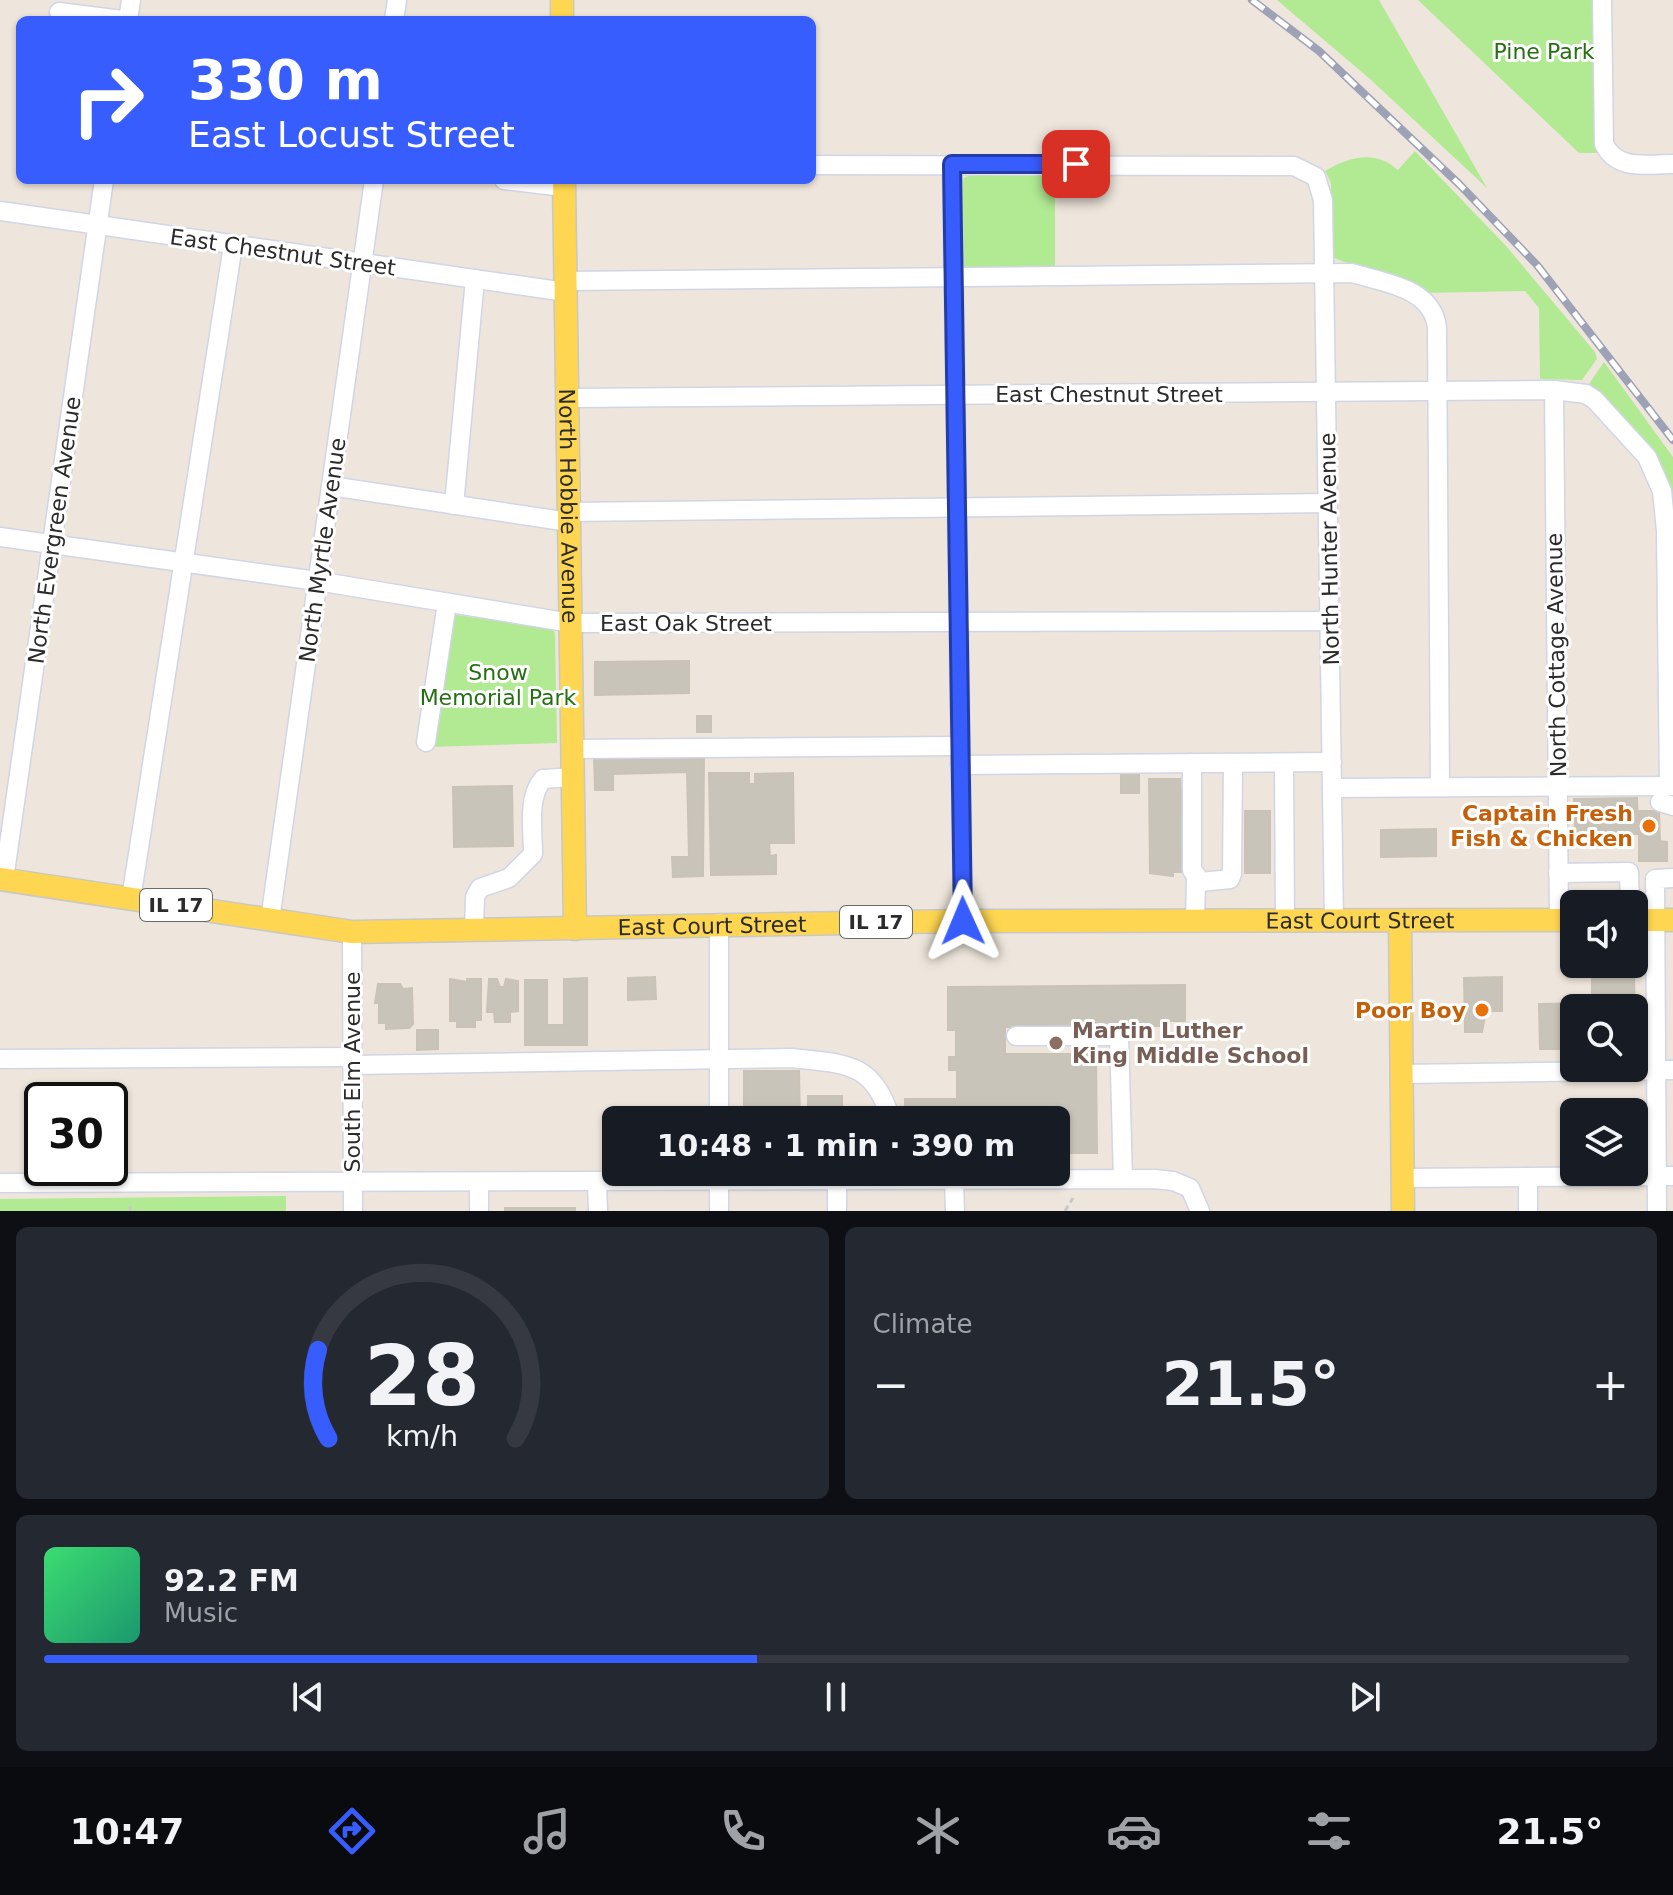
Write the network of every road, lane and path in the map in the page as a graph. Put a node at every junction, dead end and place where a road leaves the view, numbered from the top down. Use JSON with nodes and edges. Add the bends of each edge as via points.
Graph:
{"nodes":[{"id":1,"x":1602,"y":0,"type":"edge"},
{"id":2,"x":59,"y":12,"type":"dead end"},
{"id":3,"x":92,"y":16,"type":"edge"},
{"id":4,"x":952,"y":164,"type":"junction"},
{"id":5,"x":1673,"y":164,"type":"edge"},
{"id":6,"x":816,"y":165,"type":"edge"},
{"id":7,"x":103,"y":184,"type":"edge"},
{"id":8,"x":373,"y":184,"type":"edge"},
{"id":9,"x":564,"y":184,"type":"edge"},
{"id":10,"x":0,"y":211,"type":"edge"},
{"id":11,"x":97,"y":225,"type":"junction"},
{"id":12,"x":233,"y":245,"type":"junction"},
{"id":13,"x":363,"y":264,"type":"junction"},
{"id":14,"x":1325,"y":273,"type":"junction"},
{"id":15,"x":954,"y":277,"type":"junction"},
{"id":16,"x":475,"y":279,"type":"junction"},
{"id":17,"x":566,"y":287,"type":"junction"},
{"id":18,"x":1554,"y":390,"type":"junction"},
{"id":19,"x":1439,"y":392,"type":"junction"},
{"id":20,"x":1326,"y":393,"type":"junction"},
{"id":21,"x":955,"y":395,"type":"junction"},
{"id":22,"x":567,"y":398,"type":"junction"},
{"id":23,"x":331,"y":486,"type":"junction"},
{"id":24,"x":1328,"y":503,"type":"junction"},
{"id":25,"x":454,"y":505,"type":"junction"},
{"id":26,"x":956,"y":507,"type":"junction"},
{"id":27,"x":569,"y":517,"type":"junction"},
{"id":28,"x":0,"y":537,"type":"edge"},
{"id":29,"x":52,"y":545,"type":"junction"},
{"id":30,"x":184,"y":563,"type":"junction"},
{"id":31,"x":317,"y":581,"type":"junction"},
{"id":32,"x":447,"y":603,"type":"junction"},
{"id":33,"x":1330,"y":621,"type":"junction"},
{"id":34,"x":571,"y":623,"type":"junction"},
{"id":35,"x":957,"y":623,"type":"junction"},
{"id":36,"x":426,"y":742,"type":"dead end"},
{"id":37,"x":572,"y":749,"type":"junction"},
{"id":38,"x":960,"y":755,"type":"junction"},
{"id":39,"x":1332,"y":762,"type":"junction"},
{"id":40,"x":1192,"y":763,"type":"junction"},
{"id":41,"x":1233,"y":763,"type":"junction"},
{"id":42,"x":1284,"y":763,"type":"junction"},
{"id":43,"x":573,"y":777,"type":"junction"},
{"id":44,"x":1440,"y":787,"type":"junction"},
{"id":45,"x":1557,"y":787,"type":"junction"},
{"id":46,"x":1332,"y":788,"type":"junction"},
{"id":47,"x":1669,"y":795,"type":"edge"},
{"id":48,"x":1558,"y":873,"type":"junction"},
{"id":49,"x":1673,"y":878,"type":"edge"},
{"id":50,"x":2,"y":879,"type":"edge"},
{"id":51,"x":1196,"y":879,"type":"junction"},
{"id":52,"x":1561,"y":890,"type":"edge"},
{"id":53,"x":1630,"y":890,"type":"edge"},
{"id":54,"x":131,"y":899,"type":"junction"},
{"id":55,"x":270,"y":920,"type":"junction"},
{"id":56,"x":1560,"y":920,"type":"edge"},
{"id":57,"x":1654,"y":920,"type":"edge"},
{"id":58,"x":963,"y":921,"type":"junction"},
{"id":59,"x":1400,"y":921,"type":"junction"},
{"id":60,"x":1195,"y":922,"type":"junction"},
{"id":61,"x":1285,"y":922,"type":"junction"},
{"id":62,"x":1334,"y":922,"type":"junction"},
{"id":63,"x":719,"y":923,"type":"junction"},
{"id":64,"x":575,"y":929,"type":"junction"},
{"id":65,"x":474,"y":931,"type":"junction"},
{"id":66,"x":352,"y":932,"type":"junction"},
{"id":67,"x":1664,"y":978,"type":"edge"},
{"id":68,"x":1016,"y":1036,"type":"dead end"},
{"id":69,"x":0,"y":1059,"type":"edge"},
{"id":70,"x":352,"y":1061,"type":"junction"},
{"id":71,"x":719,"y":1061,"type":"junction"},
{"id":72,"x":1665,"y":1070,"type":"edge"},
{"id":73,"x":1402,"y":1074,"type":"junction"},
{"id":74,"x":719,"y":1106,"type":"edge"},
{"id":75,"x":885,"y":1106,"type":"edge"},
{"id":76,"x":1665,"y":1176,"type":"edge"},
{"id":77,"x":1528,"y":1177,"type":"junction"},
{"id":78,"x":1403,"y":1178,"type":"junction"},
{"id":79,"x":1123,"y":1179,"type":"junction"},
{"id":80,"x":1070,"y":1180,"type":"edge"},
{"id":81,"x":0,"y":1183,"type":"edge"},
{"id":82,"x":353,"y":1183,"type":"junction"},
{"id":83,"x":597,"y":1183,"type":"junction"},
{"id":84,"x":602,"y":1183,"type":"edge"},
{"id":85,"x":479,"y":1184,"type":"junction"},
{"id":86,"x":719,"y":1186,"type":"edge"},
{"id":87,"x":838,"y":1186,"type":"edge"},
{"id":88,"x":954,"y":1186,"type":"edge"},
{"id":89,"x":1073,"y":1198,"type":"dead end"},
{"id":90,"x":353,"y":1211,"type":"edge"},
{"id":91,"x":479,"y":1211,"type":"edge"},
{"id":92,"x":598,"y":1211,"type":"edge"},
{"id":93,"x":719,"y":1211,"type":"edge"},
{"id":94,"x":837,"y":1211,"type":"edge"},
{"id":95,"x":955,"y":1211,"type":"edge"},
{"id":96,"x":1065,"y":1211,"type":"edge"},
{"id":97,"x":1200,"y":1211,"type":"edge"},
{"id":98,"x":1403,"y":1211,"type":"edge"},
{"id":99,"x":1528,"y":1211,"type":"edge"},
{"id":100,"x":1657,"y":1211,"type":"edge"}],
"edges":[{"from":1,"to":5,"type":"street","via":[[1604,144],[1624,164]]},
{"from":2,"to":3,"type":"street"},
{"from":4,"to":6,"type":"street"},
{"from":4,"to":14,"type":"street","name":"North Hunter Avenue","via":[[1294,166],[1316,177],[1323,200]]},
{"from":4,"to":15,"type":"street"},
{"from":7,"to":11,"type":"street","name":"North Evergreen Avenue"},
{"from":8,"to":13,"type":"street","name":"North Myrtle Avenue"},
{"from":9,"to":17,"type":"main road","name":"North Hobbie Avenue"},
{"from":10,"to":11,"type":"street","name":"East Chestnut Street"},
{"from":11,"to":12,"type":"street","name":"East Chestnut Street"},
{"from":11,"to":29,"type":"street","name":"North Evergreen Avenue"},
{"from":12,"to":13,"type":"street","name":"East Chestnut Street"},
{"from":12,"to":30,"type":"street"},
{"from":13,"to":16,"type":"street","name":"East Chestnut Street"},
{"from":13,"to":23,"type":"street","name":"North Myrtle Avenue"},
{"from":14,"to":15,"type":"street","name":"East Chestnut Street"},
{"from":14,"to":19,"type":"street","name":"East Chestnut Street","via":[[1352,273],[1428,302],[1436,313]]},
{"from":14,"to":20,"type":"street","name":"North Hunter Avenue"},
{"from":15,"to":17,"type":"street","name":"East Chestnut Street"},
{"from":15,"to":21,"type":"street"},
{"from":16,"to":17,"type":"street","name":"East Chestnut Street"},
{"from":16,"to":25,"type":"street"},
{"from":17,"to":22,"type":"main road","name":"North Hobbie Avenue"},
{"from":18,"to":19,"type":"street","name":"East Chestnut Street"},
{"from":18,"to":45,"type":"street","name":"North Cottage Avenue"},
{"from":18,"to":47,"type":"street","name":"East Chestnut Street","via":[[1595,400],[1647,457],[1662,491]]},
{"from":19,"to":20,"type":"street","name":"East Chestnut Street"},
{"from":19,"to":44,"type":"street","name":"East Chestnut Street"},
{"from":20,"to":21,"type":"street","name":"East Chestnut Street"},
{"from":20,"to":24,"type":"street","name":"North Hunter Avenue"},
{"from":21,"to":22,"type":"street","name":"East Chestnut Street"},
{"from":21,"to":26,"type":"street"},
{"from":22,"to":27,"type":"main road","name":"North Hobbie Avenue"},
{"from":23,"to":25,"type":"street"},
{"from":23,"to":31,"type":"street","name":"North Myrtle Avenue"},
{"from":24,"to":26,"type":"street"},
{"from":24,"to":33,"type":"street","name":"North Hunter Avenue"},
{"from":25,"to":27,"type":"street"},
{"from":26,"to":27,"type":"street"},
{"from":26,"to":35,"type":"street"},
{"from":27,"to":34,"type":"main road","name":"North Hobbie Avenue"},
{"from":28,"to":29,"type":"street","name":"East Oak Street"},
{"from":29,"to":30,"type":"street","name":"East Oak Street"},
{"from":29,"to":50,"type":"street","name":"North Evergreen Avenue"},
{"from":30,"to":31,"type":"street","name":"East Oak Street"},
{"from":30,"to":54,"type":"street"},
{"from":31,"to":32,"type":"street","name":"East Oak Street"},
{"from":31,"to":55,"type":"street","name":"North Myrtle Avenue"},
{"from":32,"to":34,"type":"street","name":"East Oak Street"},
{"from":32,"to":36,"type":"street"},
{"from":33,"to":35,"type":"street","name":"East Oak Street"},
{"from":33,"to":39,"type":"street","name":"North Hunter Avenue"},
{"from":34,"to":35,"type":"street","name":"East Oak Street"},
{"from":34,"to":37,"type":"main road","name":"North Hobbie Avenue"},
{"from":35,"to":38,"type":"street"},
{"from":37,"to":38,"type":"street"},
{"from":37,"to":43,"type":"main road","name":"North Hobbie Avenue"},
{"from":38,"to":40,"type":"street"},
{"from":38,"to":58,"type":"street"},
{"from":39,"to":42,"type":"street"},
{"from":39,"to":46,"type":"street","name":"North Hunter Avenue"},
{"from":40,"to":41,"type":"street"},
{"from":40,"to":51,"type":"street"},
{"from":41,"to":42,"type":"street"},
{"from":41,"to":51,"type":"street","via":[[1230,879]]},
{"from":42,"to":61,"type":"street"},
{"from":43,"to":64,"type":"main road","name":"North Hobbie Avenue"},
{"from":43,"to":65,"type":"street","via":[[543,779],[537,785],[533,854],[509,878],[480,888]]},
{"from":44,"to":45,"type":"street"},
{"from":44,"to":46,"type":"street"},
{"from":45,"to":47,"type":"street"},
{"from":45,"to":48,"type":"street","name":"North Cottage Avenue"},
{"from":46,"to":62,"type":"street","name":"North Hunter Avenue"},
{"from":48,"to":52,"type":"street","name":"North Cottage Avenue"},
{"from":48,"to":53,"type":"street","via":[[1629,872]]},
{"from":49,"to":57,"type":"street","via":[[1655,879]]},
{"from":50,"to":54,"type":"main road","name":"East Court Street","number":"IL 17"},
{"from":51,"to":60,"type":"street"},
{"from":54,"to":55,"type":"main road","name":"East Court Street","number":"IL 17"},
{"from":55,"to":66,"type":"main road","name":"East Court Street","number":"IL 17"},
{"from":56,"to":59,"type":"main road","name":"East Court Street","number":"IL 17"},
{"from":57,"to":67,"type":"street"},
{"from":58,"to":60,"type":"main road","name":"East Court Street","number":"IL 17"},
{"from":58,"to":63,"type":"main road","name":"East Court Street","number":"IL 17"},
{"from":59,"to":62,"type":"main road","name":"East Court Street","number":"IL 17"},
{"from":59,"to":73,"type":"main road"},
{"from":60,"to":61,"type":"main road","name":"East Court Street","number":"IL 17"},
{"from":61,"to":62,"type":"main road","name":"East Court Street","number":"IL 17"},
{"from":63,"to":64,"type":"main road","name":"East Court Street","number":"IL 17"},
{"from":63,"to":71,"type":"street"},
{"from":64,"to":65,"type":"main road","name":"East Court Street","number":"IL 17"},
{"from":65,"to":66,"type":"main road","name":"East Court Street","number":"IL 17"},
{"from":66,"to":70,"type":"street","name":"South Elm Avenue"},
{"from":67,"to":72,"type":"street"},
{"from":68,"to":79,"type":"street","via":[[1119,1036]]},
{"from":69,"to":70,"type":"street"},
{"from":70,"to":71,"type":"street"},
{"from":70,"to":82,"type":"street","name":"South Elm Avenue"},
{"from":71,"to":74,"type":"street"},
{"from":71,"to":75,"type":"street","via":[[747,1056],[849,1064],[874,1080]]},
{"from":72,"to":73,"type":"street"},
{"from":72,"to":76,"type":"street"},
{"from":73,"to":78,"type":"main road"},
{"from":76,"to":77,"type":"street"},
{"from":76,"to":100,"type":"street"},
{"from":77,"to":78,"type":"street"},
{"from":77,"to":99,"type":"street"},
{"from":78,"to":98,"type":"main road"},
{"from":79,"to":80,"type":"street"},
{"from":79,"to":97,"type":"street","via":[[1182,1183],[1196,1194]]},
{"from":81,"to":82,"type":"street"},
{"from":82,"to":85,"type":"street"},
{"from":82,"to":90,"type":"street","name":"South Elm Avenue"},
{"from":83,"to":84,"type":"street"},
{"from":83,"to":85,"type":"street"},
{"from":83,"to":92,"type":"street"},
{"from":85,"to":91,"type":"street"},
{"from":86,"to":93,"type":"street"},
{"from":87,"to":94,"type":"street"},
{"from":88,"to":95,"type":"street"},
{"from":89,"to":96,"type":"path"}]}
